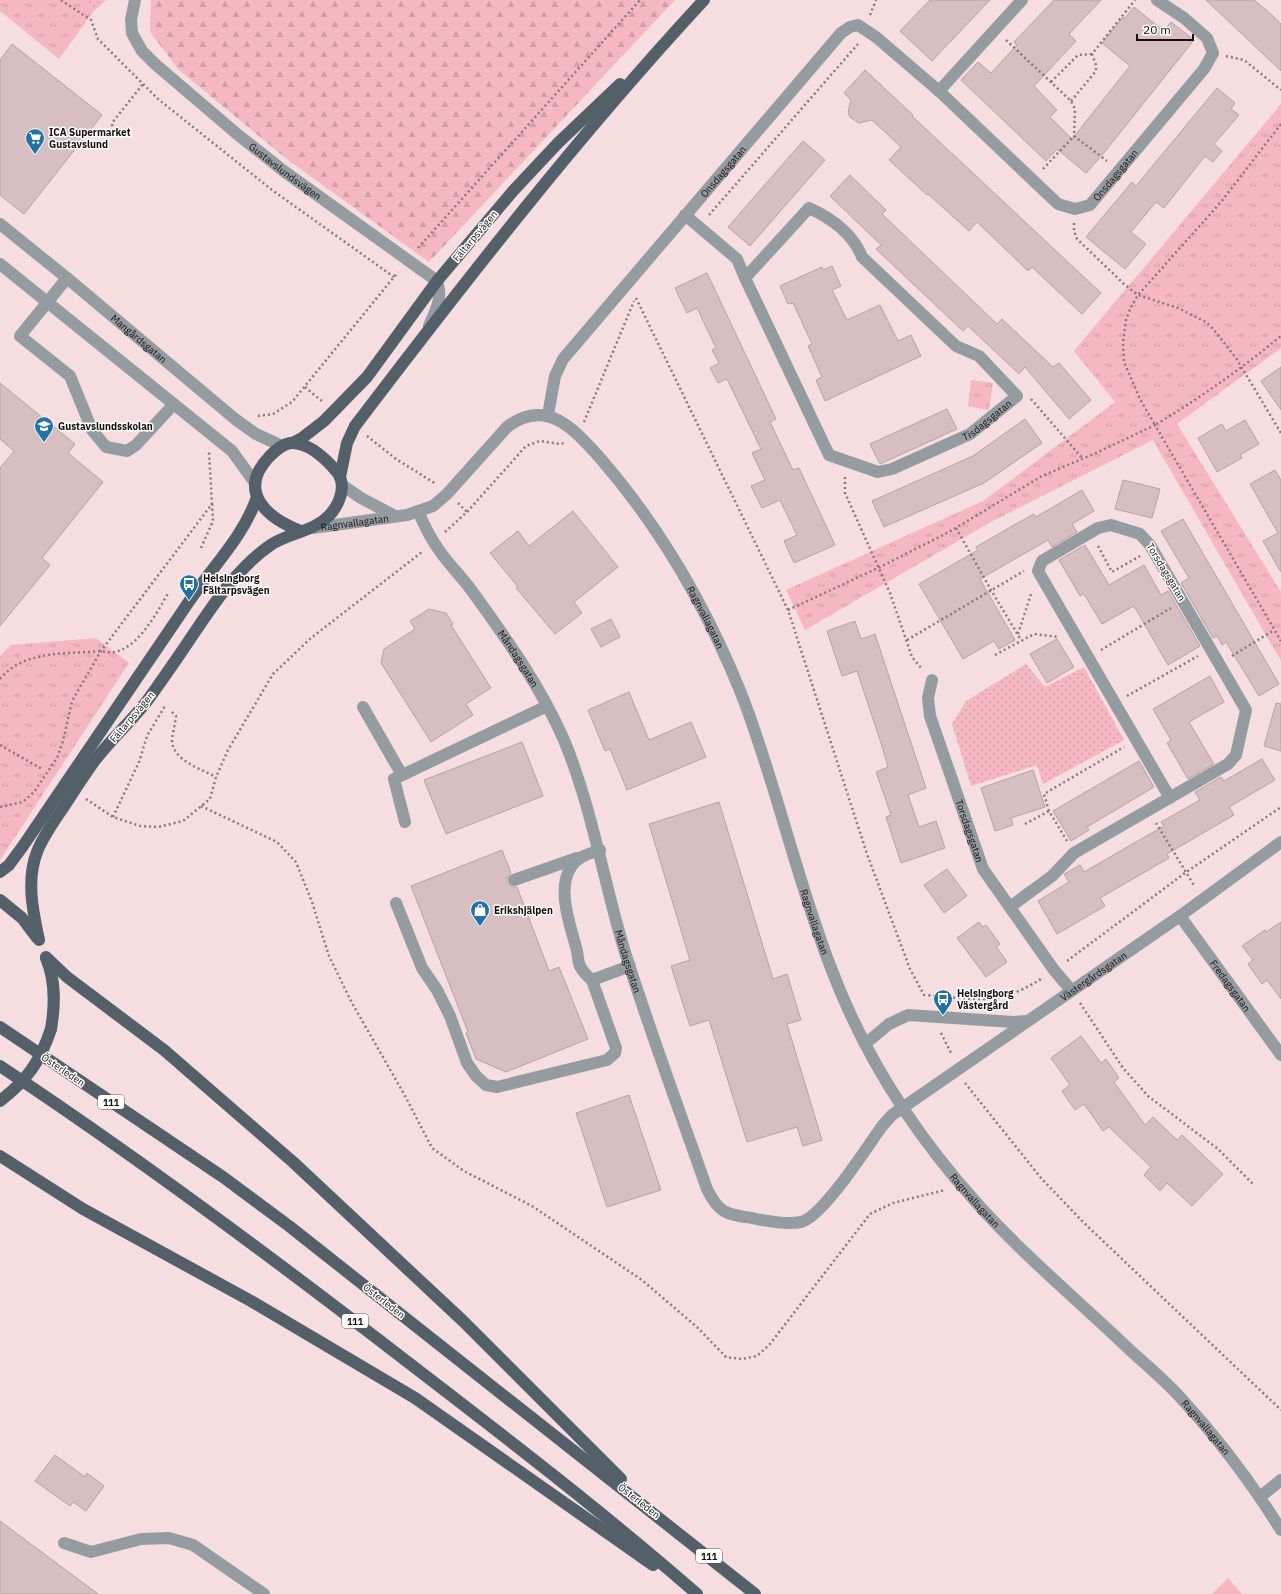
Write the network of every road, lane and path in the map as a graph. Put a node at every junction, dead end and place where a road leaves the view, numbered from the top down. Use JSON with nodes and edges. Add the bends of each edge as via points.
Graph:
{"nodes":[{"id":1,"x":61,"y":0,"type":"edge"},
{"id":2,"x":136,"y":0,"type":"edge"},
{"id":3,"x":640,"y":0,"type":"edge"},
{"id":4,"x":704,"y":0,"type":"edge"},
{"id":5,"x":876,"y":0,"type":"edge"},
{"id":6,"x":1022,"y":0,"type":"edge"},
{"id":7,"x":1136,"y":0,"type":"edge"},
{"id":8,"x":1157,"y":0,"type":"edge"},
{"id":9,"x":865,"y":28,"type":"junction"},
{"id":10,"x":996,"y":30,"type":"junction"},
{"id":11,"x":669,"y":38,"type":"junction"},
{"id":12,"x":1213,"y":53,"type":"junction"},
{"id":13,"x":1092,"y":54,"type":"junction"},
{"id":14,"x":1051,"y":82,"type":"junction"},
{"id":15,"x":143,"y":84,"type":"junction"},
{"id":16,"x":1281,"y":90,"type":"edge"},
{"id":17,"x":939,"y":91,"type":"junction"},
{"id":18,"x":1072,"y":100,"type":"junction"},
{"id":19,"x":1281,"y":124,"type":"edge"},
{"id":20,"x":113,"y":136,"type":"dead end"},
{"id":21,"x":1074,"y":136,"type":"junction"},
{"id":22,"x":1119,"y":170,"type":"junction"},
{"id":23,"x":1032,"y":180,"type":"junction"},
{"id":24,"x":1075,"y":210,"type":"junction"},
{"id":25,"x":685,"y":215,"type":"junction"},
{"id":26,"x":0,"y":224,"type":"edge"},
{"id":27,"x":699,"y":227,"type":"junction"},
{"id":28,"x":408,"y":260,"type":"junction"},
{"id":29,"x":0,"y":264,"type":"edge"},
{"id":30,"x":394,"y":277,"type":"junction"},
{"id":31,"x":67,"y":278,"type":"junction"},
{"id":32,"x":745,"y":278,"type":"junction"},
{"id":33,"x":437,"y":281,"type":"junction"},
{"id":34,"x":641,"y":292,"type":"dead end"},
{"id":35,"x":1138,"y":295,"type":"junction"},
{"id":36,"x":635,"y":298,"type":"junction"},
{"id":37,"x":47,"y":302,"type":"junction"},
{"id":38,"x":426,"y":332,"type":"junction"},
{"id":39,"x":1281,"y":336,"type":"edge"},
{"id":40,"x":1241,"y":368,"type":"junction"},
{"id":41,"x":305,"y":387,"type":"junction"},
{"id":42,"x":1018,"y":396,"type":"junction"},
{"id":43,"x":173,"y":405,"type":"junction"},
{"id":44,"x":334,"y":411,"type":"junction"},
{"id":45,"x":548,"y":415,"type":"junction"},
{"id":46,"x":235,"y":419,"type":"junction"},
{"id":47,"x":1155,"y":425,"type":"junction"},
{"id":48,"x":355,"y":426,"type":"junction"},
{"id":49,"x":574,"y":432,"type":"junction"},
{"id":50,"x":1281,"y":433,"type":"edge"},
{"id":51,"x":218,"y":440,"type":"junction"},
{"id":52,"x":287,"y":445,"type":"junction"},
{"id":53,"x":1083,"y":459,"type":"junction"},
{"id":54,"x":847,"y":463,"type":"junction"},
{"id":55,"x":341,"y":481,"type":"junction"},
{"id":56,"x":255,"y":484,"type":"junction"},
{"id":57,"x":447,"y":494,"type":"junction"},
{"id":58,"x":257,"y":498,"type":"junction"},
{"id":59,"x":212,"y":504,"type":"junction"},
{"id":60,"x":418,"y":511,"type":"junction"},
{"id":61,"x":467,"y":512,"type":"junction"},
{"id":62,"x":395,"y":516,"type":"junction"},
{"id":63,"x":313,"y":528,"type":"junction"},
{"id":64,"x":956,"y":528,"type":"junction"},
{"id":65,"x":301,"y":531,"type":"junction"},
{"id":66,"x":1090,"y":533,"type":"junction"},
{"id":67,"x":434,"y":543,"type":"junction"},
{"id":68,"x":201,"y":548,"type":"dead end"},
{"id":69,"x":1153,"y":549,"type":"junction"},
{"id":70,"x":1040,"y":566,"type":"junction"},
{"id":71,"x":878,"y":568,"type":"junction"},
{"id":72,"x":990,"y":590,"type":"junction"},
{"id":73,"x":169,"y":592,"type":"dead end"},
{"id":74,"x":1183,"y":601,"type":"junction"},
{"id":75,"x":788,"y":610,"type":"junction"},
{"id":76,"x":1274,"y":630,"type":"junction"},
{"id":77,"x":1018,"y":634,"type":"junction"},
{"id":78,"x":1077,"y":639,"type":"junction"},
{"id":79,"x":907,"y":640,"type":"junction"},
{"id":80,"x":1022,"y":640,"type":"junction"},
{"id":81,"x":1281,"y":641,"type":"edge"},
{"id":82,"x":1211,"y":649,"type":"junction"},
{"id":83,"x":101,"y":651,"type":"junction"},
{"id":84,"x":995,"y":655,"type":"dead end"},
{"id":85,"x":1088,"y":657,"type":"junction"},
{"id":86,"x":1219,"y":664,"type":"junction"},
{"id":87,"x":0,"y":679,"type":"edge"},
{"id":88,"x":932,"y":680,"type":"joint"},
{"id":89,"x":1115,"y":703,"type":"junction"},
{"id":90,"x":165,"y":706,"type":"dead end"},
{"id":91,"x":547,"y":706,"type":"junction"},
{"id":92,"x":363,"y":707,"type":"dead end"},
{"id":93,"x":172,"y":712,"type":"dead end"},
{"id":94,"x":1136,"y":739,"type":"junction"},
{"id":95,"x":0,"y":745,"type":"edge"},
{"id":96,"x":42,"y":769,"type":"dead end"},
{"id":97,"x":402,"y":775,"type":"junction"},
{"id":98,"x":216,"y":776,"type":"junction"},
{"id":99,"x":80,"y":796,"type":"dead end"},
{"id":100,"x":1170,"y":798,"type":"junction"},
{"id":101,"x":201,"y":806,"type":"junction"},
{"id":102,"x":0,"y":807,"type":"edge"},
{"id":103,"x":1281,"y":808,"type":"edge"},
{"id":104,"x":1049,"y":811,"type":"junction"},
{"id":105,"x":1148,"y":811,"type":"junction"},
{"id":106,"x":113,"y":817,"type":"junction"},
{"id":107,"x":405,"y":822,"type":"dead end"},
{"id":108,"x":1025,"y":824,"type":"dead end"},
{"id":109,"x":1281,"y":842,"type":"edge"},
{"id":110,"x":600,"y":850,"type":"junction"},
{"id":111,"x":1074,"y":853,"type":"junction"},
{"id":112,"x":578,"y":858,"type":"junction"},
{"id":113,"x":0,"y":872,"type":"edge"},
{"id":114,"x":1185,"y":873,"type":"junction"},
{"id":115,"x":514,"y":880,"type":"dead end"},
{"id":116,"x":0,"y":900,"type":"edge"},
{"id":117,"x":396,"y":903,"type":"dead end"},
{"id":118,"x":1010,"y":907,"type":"junction"},
{"id":119,"x":1180,"y":916,"type":"junction"},
{"id":120,"x":39,"y":940,"type":"junction"},
{"id":121,"x":46,"y":957,"type":"junction"},
{"id":122,"x":630,"y":966,"type":"junction"},
{"id":123,"x":1054,"y":970,"type":"junction"},
{"id":124,"x":592,"y":980,"type":"junction"},
{"id":125,"x":1071,"y":990,"type":"junction"},
{"id":126,"x":924,"y":995,"type":"junction"},
{"id":127,"x":934,"y":1016,"type":"junction"},
{"id":128,"x":1028,"y":1020,"type":"junction"},
{"id":129,"x":0,"y":1027,"type":"edge"},
{"id":130,"x":865,"y":1044,"type":"junction"},
{"id":131,"x":1281,"y":1055,"type":"edge"},
{"id":132,"x":0,"y":1066,"type":"edge"},
{"id":133,"x":958,"y":1070,"type":"junction"},
{"id":134,"x":0,"y":1102,"type":"edge"},
{"id":135,"x":903,"y":1107,"type":"junction"},
{"id":136,"x":0,"y":1156,"type":"edge"},
{"id":137,"x":1253,"y":1184,"type":"dead end"},
{"id":138,"x":963,"y":1187,"type":"junction"},
{"id":139,"x":1281,"y":1410,"type":"edge"},
{"id":140,"x":1281,"y":1480,"type":"edge"},
{"id":141,"x":1260,"y":1497,"type":"junction"},
{"id":142,"x":662,"y":1519,"type":"junction"},
{"id":143,"x":1281,"y":1530,"type":"edge"},
{"id":144,"x":64,"y":1543,"type":"dead end"},
{"id":145,"x":264,"y":1594,"type":"edge"},
{"id":146,"x":696,"y":1594,"type":"edge"},
{"id":147,"x":755,"y":1594,"type":"edge"}],
"edges":[{"from":1,"to":15,"type":"path","via":[[91,20],[98,38]]},
{"from":2,"to":28,"type":"street","name":"Gustavslundsvägen","via":[[132,33],[142,51],[155,64],[285,172]]},
{"from":3,"to":28,"type":"path"},
{"from":4,"to":11,"type":"main road","name":"Fältarpsvägen"},
{"from":5,"to":9,"type":"path"},
{"from":6,"to":10,"type":"street"},
{"from":7,"to":13,"type":"path"},
{"from":8,"to":12,"type":"street","via":[[1184,18],[1207,38]]},
{"from":9,"to":17,"type":"street"},
{"from":9,"to":25,"type":"street","name":"Onsdagsgatan","via":[[858,25],[841,32]]},
{"from":9,"to":27,"type":"path","via":[[860,42]]},
{"from":10,"to":14,"type":"path"},
{"from":10,"to":17,"type":"street"},
{"from":11,"to":33,"type":"main road","name":"Fältarpsvägen","via":[[512,191]]},
{"from":11,"to":38,"type":"main road","name":"Fältarpsvägen","via":[[558,167]]},
{"from":12,"to":16,"type":"path","via":[[1244,60]]},
{"from":12,"to":22,"type":"street","name":"Onsdagsgatan","via":[[1204,69]]},
{"from":13,"to":14,"type":"path","via":[[1078,55]]},
{"from":13,"to":18,"type":"path","via":[[1096,71]]},
{"from":14,"to":18,"type":"path"},
{"from":15,"to":20,"type":"path","via":[[112,123]]},
{"from":15,"to":30,"type":"path","via":[[158,99],[272,190]]},
{"from":17,"to":23,"type":"street"},
{"from":18,"to":21,"type":"path","via":[[1075,109]]},
{"from":19,"to":35,"type":"path","via":[[1221,202]]},
{"from":21,"to":22,"type":"path"},
{"from":21,"to":23,"type":"path"},
{"from":22,"to":24,"type":"street","name":"Onsdagsgatan","via":[[1090,205]]},
{"from":23,"to":24,"type":"street","via":[[1058,204]]},
{"from":24,"to":35,"type":"path","via":[[1074,231],[1077,239]]},
{"from":25,"to":27,"type":"street","name":"Tisdagsgatan"},
{"from":25,"to":45,"type":"street","name":"Onsdagsgatan","via":[[563,360],[555,376]]},
{"from":26,"to":31,"type":"street","name":"Mangårdsgatan"},
{"from":27,"to":32,"type":"street","name":"Tisdagsgatan","via":[[737,260]]},
{"from":28,"to":30,"type":"path"},
{"from":28,"to":33,"type":"street","name":"Gustavslundsvägen"},
{"from":29,"to":37,"type":"street"},
{"from":30,"to":41,"type":"path"},
{"from":31,"to":37,"type":"street"},
{"from":31,"to":46,"type":"street","name":"Mangårdsgatan"},
{"from":32,"to":42,"type":"street","name":"Tisdagsgatan","via":[[809,208],[826,216],[856,243],[862,257],[873,268],[956,346],[979,356]]},
{"from":32,"to":54,"type":"street","name":"Tisdagsgatan","via":[[829,455]]},
{"from":33,"to":38,"type":"street","via":[[440,291],[439,303]]},
{"from":33,"to":44,"type":"main road","name":"Fältarpsvägen","via":[[367,377]]},
{"from":34,"to":36,"type":"path"},
{"from":35,"to":40,"type":"path","via":[[1178,308],[1206,322],[1224,340]]},
{"from":35,"to":47,"type":"path","via":[[1126,320],[1124,362]]},
{"from":36,"to":49,"type":"path","via":[[589,413]]},
{"from":36,"to":75,"type":"path"},
{"from":37,"to":43,"type":"street"},
{"from":37,"to":43,"type":"street","via":[[20,336],[70,376],[92,430],[106,447],[127,451],[136,445]]},
{"from":38,"to":48,"type":"main road","name":"Fältarpsvägen"},
{"from":39,"to":40,"type":"path"},
{"from":40,"to":47,"type":"path"},
{"from":40,"to":50,"type":"path"},
{"from":41,"to":44,"type":"path"},
{"from":41,"to":46,"type":"path","via":[[292,402],[273,414],[239,415]]},
{"from":42,"to":53,"type":"path","via":[[1030,397]]},
{"from":42,"to":54,"type":"street","name":"Tisdagsgatan","via":[[970,434],[892,469],[878,472]]},
{"from":43,"to":51,"type":"street"},
{"from":44,"to":52,"type":"main road","name":"Fältarpsvägen","via":[[312,431]]},
{"from":45,"to":49,"type":"street","name":"Ragnvallagatan"},
{"from":45,"to":57,"type":"street","name":"Ragnvallagatan","via":[[528,415],[507,427]]},
{"from":46,"to":52,"type":"street","name":"Mangårdsgatan","via":[[256,434]]},
{"from":47,"to":53,"type":"path"},
{"from":47,"to":76,"type":"path"},
{"from":48,"to":55,"type":"main road","name":"Fältarpsvägen","via":[[344,454]]},
{"from":48,"to":57,"type":"path","via":[[396,459],[431,480]]},
{"from":49,"to":61,"type":"path","via":[[560,444],[540,441],[526,446]]},
{"from":49,"to":130,"type":"street","name":"Ragnvallagatan","via":[[613,474],[658,534],[712,629],[741,694],[831,969],[850,1016]]},
{"from":51,"to":56,"type":"street","via":[[238,458]]},
{"from":51,"to":59,"type":"path","via":[[208,452]]},
{"from":52,"to":55,"type":"main road","via":[[301,445],[317,453]]},
{"from":52,"to":56,"type":"main road","via":[[263,464]]},
{"from":53,"to":64,"type":"path","via":[[1042,476]]},
{"from":54,"to":71,"type":"path","via":[[845,493]]},
{"from":55,"to":62,"type":"street","name":"Ragnvallagatan"},
{"from":55,"to":63,"type":"main road","via":[[338,502],[334,510]]},
{"from":56,"to":58,"type":"main road"},
{"from":57,"to":60,"type":"street","name":"Ragnvallagatan","via":[[433,506]]},
{"from":57,"to":61,"type":"path"},
{"from":58,"to":65,"type":"main road","via":[[273,517]]},
{"from":58,"to":113,"type":"main road","name":"Fältarpsvägen","via":[[235,540],[189,601],[23,846],[9,865]]},
{"from":59,"to":68,"type":"path","via":[[213,521]]},
{"from":59,"to":83,"type":"path"},
{"from":60,"to":62,"type":"street","name":"Ragnvallagatan"},
{"from":60,"to":67,"type":"street","name":"Måndagsgatan"},
{"from":61,"to":67,"type":"path"},
{"from":62,"to":63,"type":"street","name":"Ragnvallagatan"},
{"from":63,"to":65,"type":"main road"},
{"from":64,"to":71,"type":"path"},
{"from":64,"to":72,"type":"path"},
{"from":65,"to":120,"type":"main road","name":"Fältarpsvägen","via":[[272,544],[241,569],[146,702],[93,762],[55,820],[37,852],[32,877],[32,905]]},
{"from":66,"to":69,"type":"street","name":"Torsdagsgatan","via":[[1098,528],[1111,526],[1140,534]]},
{"from":66,"to":69,"type":"path","via":[[1112,572]]},
{"from":66,"to":70,"type":"street","name":"Torsdagsgatan"},
{"from":67,"to":91,"type":"street","name":"Måndagsgatan","via":[[496,624]]},
{"from":67,"to":98,"type":"path","via":[[316,633],[273,674],[228,750]]},
{"from":69,"to":74,"type":"street","name":"Torsdagsgatan"},
{"from":70,"to":72,"type":"path"},
{"from":70,"to":77,"type":"path"},
{"from":70,"to":78,"type":"street"},
{"from":71,"to":75,"type":"path"},
{"from":71,"to":79,"type":"path"},
{"from":72,"to":77,"type":"path"},
{"from":72,"to":79,"type":"path"},
{"from":73,"to":83,"type":"path","via":[[145,631],[134,643],[108,654]]},
{"from":74,"to":82,"type":"street","name":"Torsdagsgatan"},
{"from":74,"to":85,"type":"path"},
{"from":75,"to":126,"type":"path","via":[[867,854],[910,969]]},
{"from":76,"to":81,"type":"path"},
{"from":76,"to":86,"type":"path"},
{"from":77,"to":80,"type":"path"},
{"from":78,"to":80,"type":"path","via":[[1034,634]]},
{"from":78,"to":85,"type":"street"},
{"from":79,"to":88,"type":"path","via":[[912,657]]},
{"from":80,"to":84,"type":"path"},
{"from":82,"to":86,"type":"street","name":"Torsdagsgatan"},
{"from":82,"to":89,"type":"path"},
{"from":83,"to":87,"type":"path","via":[[30,658],[7,671]]},
{"from":83,"to":102,"type":"path","via":[[72,701],[57,758],[34,792],[23,802]]},
{"from":85,"to":89,"type":"street"},
{"from":86,"to":100,"type":"street","name":"Torsdagsgatan","via":[[1246,710],[1236,755],[1228,764]]},
{"from":88,"to":118,"type":"street","name":"Torsdagsgatan","via":[[928,698],[930,716],[983,869]]},
{"from":89,"to":94,"type":"street"},
{"from":90,"to":106,"type":"path","via":[[147,736],[139,762]]},
{"from":91,"to":97,"type":"street"},
{"from":91,"to":110,"type":"street","name":"Måndagsgatan","via":[[564,740],[581,786]]},
{"from":92,"to":97,"type":"street"},
{"from":93,"to":98,"type":"path","via":[[176,716],[172,742],[178,756]]},
{"from":94,"to":100,"type":"street"},
{"from":94,"to":104,"type":"path","via":[[1044,794]]},
{"from":95,"to":96,"type":"path"},
{"from":97,"to":107,"type":"street","via":[[394,779]]},
{"from":98,"to":101,"type":"path","via":[[210,799]]},
{"from":99,"to":106,"type":"path"},
{"from":100,"to":105,"type":"street","name":"Torsdagsgatan"},
{"from":101,"to":106,"type":"path","via":[[183,821],[158,827],[140,826]]},
{"from":101,"to":138,"type":"path","via":[[276,842],[296,862],[329,956],[432,1148],[464,1171],[532,1206],[642,1280],[698,1328],[726,1357],[742,1359],[757,1356],[770,1344],[870,1214],[893,1203]]},
{"from":103,"to":114,"type":"path"},
{"from":104,"to":108,"type":"path"},
{"from":104,"to":111,"type":"path"},
{"from":105,"to":111,"type":"street","name":"Torsdagsgatan"},
{"from":105,"to":114,"type":"path"},
{"from":109,"to":119,"type":"street","name":"Västergårdsgatan"},
{"from":110,"to":112,"type":"street"},
{"from":110,"to":122,"type":"street","name":"Måndagsgatan"},
{"from":111,"to":118,"type":"street","name":"Torsdagsgatan","via":[[1052,876]]},
{"from":112,"to":115,"type":"street"},
{"from":112,"to":124,"type":"street","via":[[567,874],[564,888],[566,908],[579,965],[584,974]]},
{"from":114,"to":123,"type":"path"},
{"from":116,"to":120,"type":"main road","via":[[22,918]]},
{"from":117,"to":124,"type":"street","via":[[422,968],[450,1016],[467,1063],[486,1085],[497,1087],[607,1060],[615,1053],[616,1048]]},
{"from":118,"to":123,"type":"street","name":"Torsdagsgatan"},
{"from":119,"to":125,"type":"street","name":"Västergårdsgatan"},
{"from":119,"to":131,"type":"street","name":"Fredagsgatan"},
{"from":120,"to":121,"type":"main road"},
{"from":121,"to":134,"type":"main road","bridge":true,"via":[[54,988],[55,1009],[52,1029],[33,1070]]},
{"from":121,"to":142,"type":"main road","via":[[67,977],[164,1050],[293,1162],[463,1321]]},
{"from":122,"to":124,"type":"street"},
{"from":122,"to":135,"type":"street","name":"Måndagsgatan","via":[[707,1189],[714,1203],[727,1214],[760,1220],[794,1222],[801,1222],[810,1217],[821,1208],[883,1124]]},
{"from":123,"to":125,"type":"street","name":"Torsdagsgatan"},
{"from":123,"to":126,"type":"path","via":[[1015,994],[996,999]]},
{"from":125,"to":128,"type":"street","name":"Västergårdsgatan"},
{"from":125,"to":137,"type":"path","via":[[1123,1068],[1148,1096],[1218,1149]]},
{"from":126,"to":127,"type":"path"},
{"from":127,"to":128,"type":"street","via":[[1013,1022]]},
{"from":127,"to":130,"type":"street","via":[[913,1015],[900,1018]]},
{"from":127,"to":133,"type":"path"},
{"from":128,"to":133,"type":"street","name":"Västergårdsgatan"},
{"from":129,"to":142,"type":"main road","name":"Österleden","number":"111","via":[[229,1182],[295,1231]]},
{"from":130,"to":135,"type":"street","name":"Ragnvallagatan"},
{"from":132,"to":146,"type":"main road","number":"111","via":[[274,1259],[554,1474]]},
{"from":133,"to":135,"type":"street","name":"Västergårdsgatan"},
{"from":133,"to":139,"type":"path","via":[[964,1082],[1041,1178]]},
{"from":135,"to":138,"type":"street","name":"Ragnvallagatan"},
{"from":136,"to":146,"type":"main road","via":[[83,1208],[251,1301],[415,1398]]},
{"from":138,"to":141,"type":"street","name":"Ragnvallagatan","via":[[1026,1252],[1177,1394],[1219,1442]]},
{"from":140,"to":141,"type":"street"},
{"from":141,"to":143,"type":"street","name":"Ragnvallagatan"},
{"from":142,"to":147,"type":"main road","name":"Österleden","number":"111"},
{"from":144,"to":145,"type":"street","via":[[91,1552],[141,1539],[169,1538],[192,1545]]}]}
